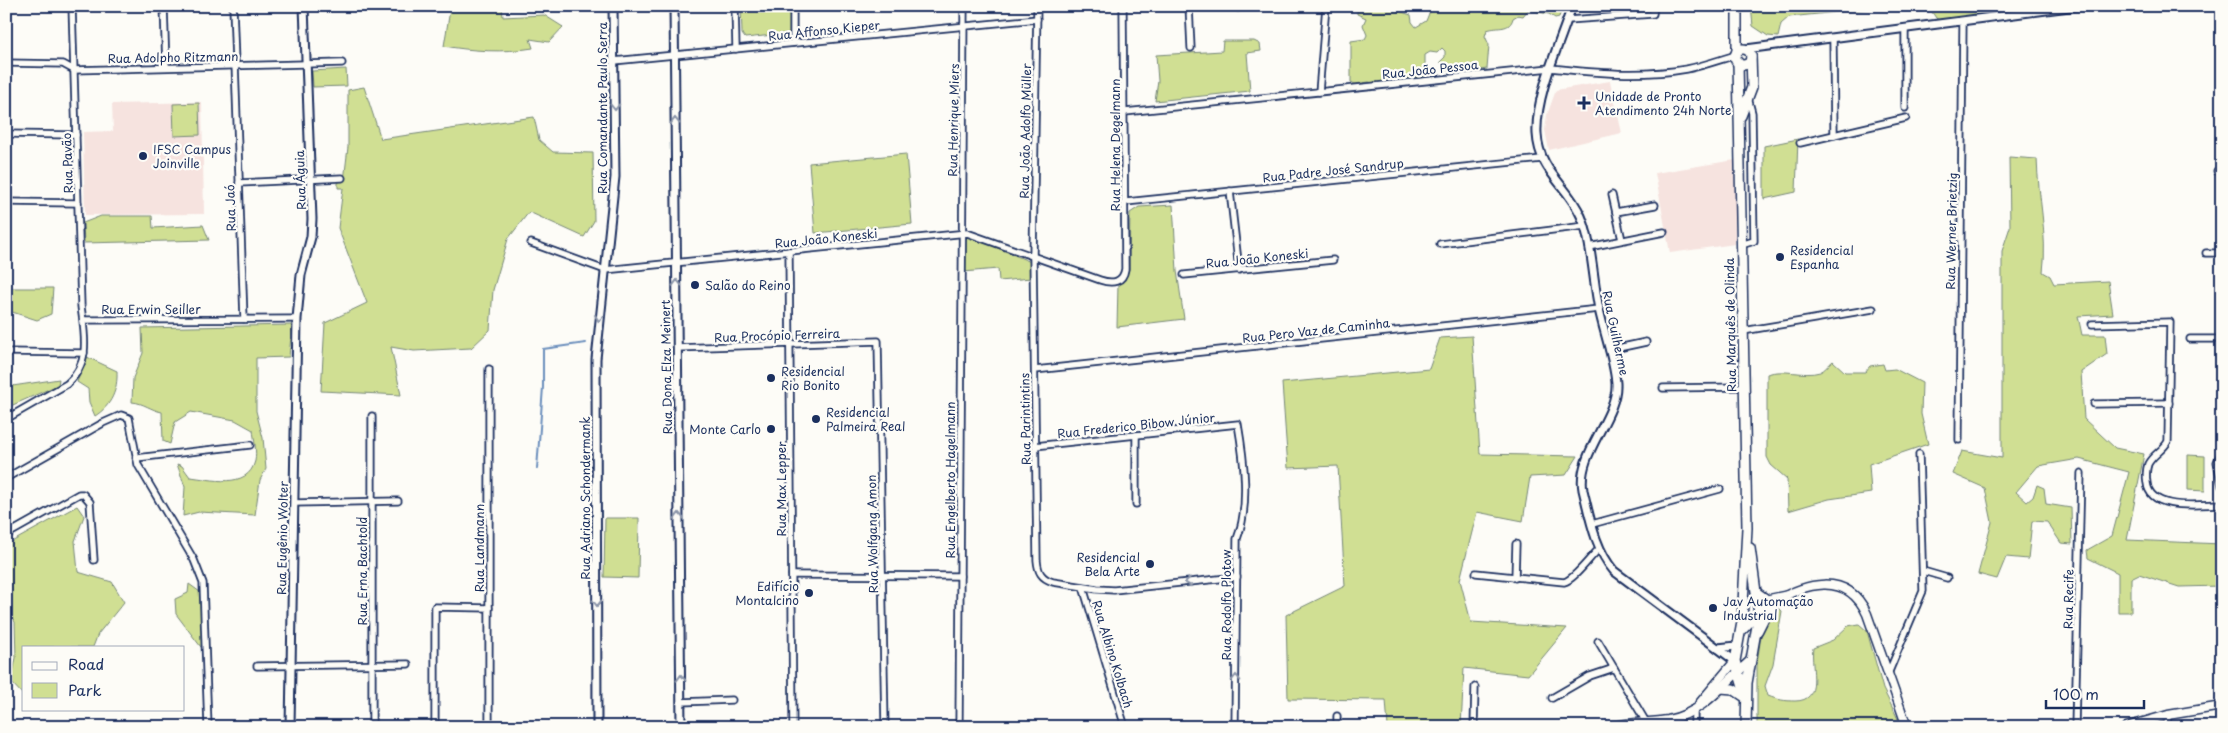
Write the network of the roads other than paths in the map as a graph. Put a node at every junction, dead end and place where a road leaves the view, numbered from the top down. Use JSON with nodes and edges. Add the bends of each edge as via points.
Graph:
{"nodes":[{"id":1,"x":72,"y":6,"type":"edge"},
{"id":2,"x":164,"y":6,"type":"edge"},
{"id":3,"x":234,"y":6,"type":"edge"},
{"id":4,"x":304,"y":6,"type":"edge"},
{"id":5,"x":613,"y":6,"type":"edge"},
{"id":6,"x":674,"y":6,"type":"edge"},
{"id":7,"x":735,"y":6,"type":"edge"},
{"id":8,"x":793,"y":6,"type":"edge"},
{"id":9,"x":964,"y":6,"type":"edge"},
{"id":10,"x":1037,"y":6,"type":"edge"},
{"id":11,"x":1123,"y":6,"type":"edge"},
{"id":12,"x":1189,"y":6,"type":"edge"},
{"id":13,"x":1326,"y":6,"type":"edge"},
{"id":14,"x":1572,"y":6,"type":"edge"},
{"id":15,"x":1654,"y":6,"type":"edge"},
{"id":16,"x":1737,"y":6,"type":"edge"},
{"id":17,"x":2077,"y":6,"type":"edge"},
{"id":18,"x":1037,"y":20,"type":"junction"},
{"id":19,"x":1568,"y":20,"type":"junction"},
{"id":20,"x":1963,"y":22,"type":"junction"},
{"id":21,"x":964,"y":26,"type":"junction"},
{"id":22,"x":1905,"y":29,"type":"junction"},
{"id":23,"x":1833,"y":39,"type":"junction"},
{"id":24,"x":793,"y":43,"type":"junction"},
{"id":25,"x":1191,"y":48,"type":"dead end"},
{"id":26,"x":736,"y":49,"type":"junction"},
{"id":27,"x":674,"y":55,"type":"junction"},
{"id":28,"x":1742,"y":55,"type":"junction"},
{"id":29,"x":614,"y":61,"type":"junction"},
{"id":30,"x":6,"y":63,"type":"edge"},
{"id":31,"x":342,"y":63,"type":"dead end"},
{"id":32,"x":306,"y":64,"type":"junction"},
{"id":33,"x":235,"y":66,"type":"junction"},
{"id":34,"x":166,"y":67,"type":"junction"},
{"id":35,"x":1550,"y":68,"type":"junction"},
{"id":36,"x":74,"y":70,"type":"junction"},
{"id":37,"x":1738,"y":88,"type":"junction"},
{"id":38,"x":1319,"y":92,"type":"junction"},
{"id":39,"x":1748,"y":97,"type":"junction"},
{"id":40,"x":1905,"y":108,"type":"dead end"},
{"id":41,"x":1126,"y":112,"type":"junction"},
{"id":42,"x":1906,"y":118,"type":"dead end"},
{"id":43,"x":1739,"y":121,"type":"junction"},
{"id":44,"x":6,"y":134,"type":"edge"},
{"id":45,"x":76,"y":135,"type":"junction"},
{"id":46,"x":1834,"y":135,"type":"junction"},
{"id":47,"x":1800,"y":143,"type":"dead end"},
{"id":48,"x":1542,"y":159,"type":"junction"},
{"id":49,"x":342,"y":178,"type":"dead end"},
{"id":50,"x":311,"y":179,"type":"junction"},
{"id":51,"x":239,"y":183,"type":"junction"},
{"id":52,"x":1230,"y":191,"type":"junction"},
{"id":53,"x":1612,"y":195,"type":"dead end"},
{"id":54,"x":6,"y":202,"type":"edge"},
{"id":55,"x":1126,"y":202,"type":"junction"},
{"id":56,"x":78,"y":204,"type":"junction"},
{"id":57,"x":1655,"y":205,"type":"dead end"},
{"id":58,"x":1616,"y":212,"type":"junction"},
{"id":59,"x":1585,"y":226,"type":"junction"},
{"id":60,"x":1664,"y":232,"type":"dead end"},
{"id":61,"x":962,"y":234,"type":"junction"},
{"id":62,"x":1622,"y":240,"type":"junction"},
{"id":63,"x":531,"y":243,"type":"dead end"},
{"id":64,"x":1440,"y":244,"type":"dead end"},
{"id":65,"x":1741,"y":245,"type":"junction"},
{"id":66,"x":1588,"y":247,"type":"junction"},
{"id":67,"x":789,"y":252,"type":"junction"},
{"id":68,"x":2206,"y":253,"type":"dead end"},
{"id":69,"x":2222,"y":253,"type":"edge"},
{"id":70,"x":1033,"y":256,"type":"junction"},
{"id":71,"x":1333,"y":260,"type":"dead end"},
{"id":72,"x":677,"y":262,"type":"junction"},
{"id":73,"x":605,"y":270,"type":"junction"},
{"id":74,"x":1239,"y":270,"type":"junction"},
{"id":75,"x":1184,"y":275,"type":"dead end"},
{"id":76,"x":1118,"y":281,"type":"joint"},
{"id":77,"x":1873,"y":309,"type":"dead end"},
{"id":78,"x":1599,"y":310,"type":"junction"},
{"id":79,"x":244,"y":319,"type":"junction"},
{"id":80,"x":297,"y":319,"type":"junction"},
{"id":81,"x":84,"y":320,"type":"junction"},
{"id":82,"x":2092,"y":324,"type":"dead end"},
{"id":83,"x":1743,"y":331,"type":"junction"},
{"id":84,"x":2190,"y":339,"type":"dead end"},
{"id":85,"x":2222,"y":339,"type":"edge"},
{"id":86,"x":878,"y":341,"type":"joint"},
{"id":87,"x":1646,"y":342,"type":"dead end"},
{"id":88,"x":790,"y":344,"type":"junction"},
{"id":89,"x":677,"y":348,"type":"junction"},
{"id":90,"x":296,"y":350,"type":"joint"},
{"id":91,"x":1609,"y":350,"type":"junction"},
{"id":92,"x":6,"y":352,"type":"edge"},
{"id":93,"x":84,"y":353,"type":"junction"},
{"id":94,"x":489,"y":369,"type":"dead end"},
{"id":95,"x":1034,"y":370,"type":"junction"},
{"id":96,"x":1744,"y":387,"type":"junction"},
{"id":97,"x":1663,"y":388,"type":"dead end"},
{"id":98,"x":2169,"y":403,"type":"junction"},
{"id":99,"x":2094,"y":404,"type":"dead end"},
{"id":100,"x":372,"y":416,"type":"dead end"},
{"id":101,"x":6,"y":419,"type":"edge"},
{"id":102,"x":1238,"y":424,"type":"joint"},
{"id":103,"x":1136,"y":436,"type":"junction"},
{"id":104,"x":1959,"y":440,"type":"dead end"},
{"id":105,"x":250,"y":445,"type":"dead end"},
{"id":106,"x":1035,"y":446,"type":"junction"},
{"id":107,"x":2222,"y":451,"type":"edge"},
{"id":108,"x":1919,"y":454,"type":"dead end"},
{"id":109,"x":136,"y":458,"type":"junction"},
{"id":110,"x":2081,"y":473,"type":"dead end"},
{"id":111,"x":6,"y":478,"type":"edge"},
{"id":112,"x":2222,"y":486,"type":"edge"},
{"id":113,"x":1720,"y":489,"type":"dead end"},
{"id":114,"x":398,"y":501,"type":"dead end"},
{"id":115,"x":372,"y":502,"type":"junction"},
{"id":116,"x":294,"y":503,"type":"junction"},
{"id":117,"x":1136,"y":504,"type":"dead end"},
{"id":118,"x":2222,"y":504,"type":"edge"},
{"id":119,"x":1592,"y":524,"type":"junction"},
{"id":120,"x":1747,"y":528,"type":"junction"},
{"id":121,"x":6,"y":535,"type":"edge"},
{"id":122,"x":1516,"y":544,"type":"dead end"},
{"id":123,"x":1600,"y":548,"type":"junction"},
{"id":124,"x":94,"y":560,"type":"dead end"},
{"id":125,"x":1923,"y":571,"type":"junction"},
{"id":126,"x":1476,"y":573,"type":"dead end"},
{"id":127,"x":792,"y":575,"type":"junction"},
{"id":128,"x":883,"y":575,"type":"junction"},
{"id":129,"x":960,"y":576,"type":"junction"},
{"id":130,"x":1237,"y":577,"type":"junction"},
{"id":131,"x":1515,"y":578,"type":"junction"},
{"id":132,"x":1947,"y":578,"type":"dead end"},
{"id":133,"x":1083,"y":587,"type":"junction"},
{"id":134,"x":1757,"y":592,"type":"junction"},
{"id":135,"x":1786,"y":596,"type":"junction"},
{"id":136,"x":489,"y":608,"type":"junction"},
{"id":137,"x":1759,"y":614,"type":"junction"},
{"id":138,"x":1740,"y":633,"type":"junction"},
{"id":139,"x":1757,"y":634,"type":"junction"},
{"id":140,"x":1598,"y":642,"type":"dead end"},
{"id":141,"x":1736,"y":646,"type":"junction"},
{"id":142,"x":1718,"y":648,"type":"junction"},
{"id":143,"x":1751,"y":660,"type":"junction"},
{"id":144,"x":1735,"y":661,"type":"junction"},
{"id":145,"x":372,"y":664,"type":"junction"},
{"id":146,"x":408,"y":664,"type":"dead end"},
{"id":147,"x":257,"y":666,"type":"dead end"},
{"id":148,"x":291,"y":666,"type":"junction"},
{"id":149,"x":1614,"y":668,"type":"junction"},
{"id":150,"x":1737,"y":672,"type":"junction"},
{"id":151,"x":1888,"y":675,"type":"junction"},
{"id":152,"x":1475,"y":687,"type":"dead end"},
{"id":153,"x":1722,"y":688,"type":"junction"},
{"id":154,"x":1746,"y":697,"type":"junction"},
{"id":155,"x":1552,"y":698,"type":"dead end"},
{"id":156,"x":732,"y":700,"type":"dead end"},
{"id":157,"x":681,"y":702,"type":"junction"},
{"id":158,"x":2222,"y":706,"type":"edge"},
{"id":159,"x":1694,"y":711,"type":"junction"},
{"id":160,"x":2168,"y":715,"type":"junction"},
{"id":161,"x":1337,"y":716,"type":"dead end"},
{"id":162,"x":1646,"y":722,"type":"junction"},
{"id":163,"x":208,"y":727,"type":"edge"},
{"id":164,"x":290,"y":727,"type":"edge"},
{"id":165,"x":372,"y":727,"type":"edge"},
{"id":166,"x":435,"y":727,"type":"edge"},
{"id":167,"x":489,"y":727,"type":"edge"},
{"id":168,"x":598,"y":727,"type":"edge"},
{"id":169,"x":681,"y":727,"type":"edge"},
{"id":170,"x":793,"y":727,"type":"edge"},
{"id":171,"x":885,"y":727,"type":"edge"},
{"id":172,"x":959,"y":727,"type":"edge"},
{"id":173,"x":1125,"y":727,"type":"edge"},
{"id":174,"x":1235,"y":727,"type":"edge"},
{"id":175,"x":1337,"y":727,"type":"edge"},
{"id":176,"x":1474,"y":727,"type":"edge"},
{"id":177,"x":1611,"y":727,"type":"edge"},
{"id":178,"x":1694,"y":727,"type":"edge"},
{"id":179,"x":1746,"y":727,"type":"edge"},
{"id":180,"x":1907,"y":727,"type":"edge"},
{"id":181,"x":2075,"y":727,"type":"edge"},
{"id":182,"x":2126,"y":727,"type":"edge"},
{"id":183,"x":2167,"y":727,"type":"edge"}],
"edges":[{"from":1,"to":36,"type":"street","name":"Rua Pavão"},
{"from":2,"to":34,"type":"street"},
{"from":3,"to":33,"type":"street","name":"Rua Jaó"},
{"from":4,"to":32,"type":"street","name":"Rua Águia"},
{"from":5,"to":29,"type":"street","name":"Rua Comandante Paulo Serra"},
{"from":6,"to":27,"type":"street","name":"Rua Dona Elza Meinert"},
{"from":7,"to":26,"type":"street"},
{"from":8,"to":24,"type":"street"},
{"from":9,"to":21,"type":"street","name":"Rua Henrique Miers"},
{"from":10,"to":18,"type":"street","name":"Rua João Adolfo Müller"},
{"from":11,"to":41,"type":"street","name":"Rua Helena Degelmann"},
{"from":12,"to":25,"type":"street"},
{"from":13,"to":38,"type":"street"},
{"from":14,"to":19,"type":"street","name":"Rua Guilherme"},
{"from":15,"to":19,"type":"street","via":[[1652,14]]},
{"from":16,"to":28,"type":"main road","via":[[1737,35]]},
{"from":17,"to":20,"type":"street","name":"Rua João Pessoa"},
{"from":18,"to":21,"type":"street","name":"Rua Affonso Kieper"},
{"from":18,"to":70,"type":"street","name":"Rua João Adolfo Müller"},
{"from":19,"to":35,"type":"street","name":"Rua Guilherme"},
{"from":20,"to":22,"type":"street","name":"Rua João Pessoa"},
{"from":20,"to":104,"type":"street","name":"Rua Werner Brietzig"},
{"from":21,"to":24,"type":"street","name":"Rua Affonso Kieper"},
{"from":21,"to":61,"type":"street","name":"Rua Henrique Miers"},
{"from":22,"to":23,"type":"street","name":"Rua João Pessoa"},
{"from":22,"to":40,"type":"street"},
{"from":23,"to":28,"type":"street","name":"Rua João Pessoa"},
{"from":23,"to":46,"type":"street"},
{"from":24,"to":26,"type":"street","name":"Rua Affonso Kieper"},
{"from":26,"to":27,"type":"street","name":"Rua Affonso Kieper"},
{"from":27,"to":29,"type":"street","name":"Rua Affonso Kieper"},
{"from":72,"to":27,"type":"street","name":"Rua Dona Elza Meinert","one_way":true},
{"from":28,"to":35,"type":"street","name":"Rua João Pessoa","via":[[1686,69],[1648,73]]},
{"from":28,"to":37,"type":"main road","name":"Rua Marquês de Olinda"},
{"from":28,"to":39,"type":"main road","name":"Rua Marquês de Olinda","via":[[1752,81]]},
{"from":29,"to":73,"type":"street","name":"Rua Comandante Paulo Serra","one_way":true,"via":[[615,177]]},
{"from":30,"to":36,"type":"street","name":"Rua Adolpho Ritzmann","via":[[63,64]]},
{"from":31,"to":32,"type":"street","name":"Rua Adolpho Ritzmann"},
{"from":32,"to":33,"type":"street","name":"Rua Adolpho Ritzmann"},
{"from":32,"to":50,"type":"street","name":"Rua Águia"},
{"from":33,"to":34,"type":"street","name":"Rua Adolpho Ritzmann"},
{"from":33,"to":51,"type":"street","name":"Rua Jaó"},
{"from":34,"to":36,"type":"street","name":"Rua Adolpho Ritzmann"},
{"from":35,"to":38,"type":"street","name":"Rua João Pessoa"},
{"from":35,"to":48,"type":"street","name":"Rua Guilherme","via":[[1536,127]]},
{"from":36,"to":45,"type":"street","name":"Rua Pavão"},
{"from":37,"to":39,"type":"main road"},
{"from":37,"to":43,"type":"main road","name":"Rua Marquês de Olinda"},
{"from":38,"to":41,"type":"street","name":"Rua João Pessoa"},
{"from":39,"to":43,"type":"main road","name":"Rua Marquês de Olinda"},
{"from":39,"to":65,"type":"street","via":[[1752,113],[1754,241]]},
{"from":41,"to":55,"type":"street","name":"Rua Helena Degelmann"},
{"from":42,"to":46,"type":"street"},
{"from":43,"to":65,"type":"main road","name":"Rua Marquês de Olinda"},
{"from":44,"to":45,"type":"street"},
{"from":45,"to":56,"type":"street","name":"Rua Pavão"},
{"from":46,"to":47,"type":"street"},
{"from":48,"to":52,"type":"street","name":"Rua Padre José Sandrup"},
{"from":48,"to":59,"type":"street","name":"Rua Guilherme","via":[[1552,177],[1577,207]]},
{"from":49,"to":50,"type":"street"},
{"from":50,"to":51,"type":"street"},
{"from":50,"to":80,"type":"street","name":"Rua Águia","via":[[312,228],[301,276]]},
{"from":51,"to":79,"type":"street","name":"Rua Jaó"},
{"from":52,"to":55,"type":"street","name":"Rua Padre José Sandrup"},
{"from":52,"to":74,"type":"street"},
{"from":53,"to":58,"type":"street"},
{"from":54,"to":56,"type":"street"},
{"from":55,"to":76,"type":"street","name":"Rua Helena Degelmann","via":[[1125,274]]},
{"from":56,"to":81,"type":"street","name":"Rua Pavão"},
{"from":57,"to":58,"type":"street"},
{"from":58,"to":62,"type":"street"},
{"from":59,"to":64,"type":"street"},
{"from":59,"to":66,"type":"street","name":"Rua Guilherme"},
{"from":60,"to":62,"type":"street"},
{"from":61,"to":67,"type":"street","name":"Rua João Koneski"},
{"from":61,"to":70,"type":"street","name":"Rua João Koneski","via":[[971,233]]},
{"from":61,"to":129,"type":"street","name":"Rua Engelberto Hagelmann"},
{"from":62,"to":66,"type":"street"},
{"from":63,"to":73,"type":"street","name":"Rua João Koneski"},
{"from":65,"to":83,"type":"main road","name":"Rua Marquês de Olinda"},
{"from":66,"to":78,"type":"street","name":"Rua Guilherme"},
{"from":67,"to":72,"type":"street","name":"Rua João Koneski"},
{"from":67,"to":88,"type":"street","name":"Rua Max Lepper"},
{"from":68,"to":69,"type":"street"},
{"from":70,"to":76,"type":"street","name":"Rua João Koneski","via":[[1100,280]]},
{"from":70,"to":95,"type":"street","name":"Rua Parintintins"},
{"from":71,"to":74,"type":"street","name":"Rua João Koneski"},
{"from":72,"to":73,"type":"street","name":"Rua João Koneski"},
{"from":89,"to":72,"type":"street","name":"Rua Dona Elza Meinert","one_way":true},
{"from":73,"to":168,"type":"street","name":"Rua Adriano Schondermank","one_way":true,"via":[[596,359]]},
{"from":74,"to":75,"type":"street","name":"Rua João Koneski"},
{"from":77,"to":83,"type":"street"},
{"from":78,"to":91,"type":"street","name":"Rua Guilherme"},
{"from":78,"to":95,"type":"street","name":"Rua Pero Vaz de Caminha"},
{"from":79,"to":80,"type":"street","name":"Rua Erwin Seiller"},
{"from":79,"to":81,"type":"street","name":"Rua Erwin Seiller"},
{"from":80,"to":90,"type":"street","name":"Rua Águia"},
{"from":81,"to":93,"type":"street","name":"Rua Erwin Seiller"},
{"from":82,"to":98,"type":"street","via":[[2170,322]]},
{"from":83,"to":96,"type":"main road","name":"Rua Marquês de Olinda"},
{"from":84,"to":85,"type":"street"},
{"from":86,"to":88,"type":"street","name":"Rua Procópio Ferreira"},
{"from":86,"to":128,"type":"street","name":"Rua Wolfgang Amon"},
{"from":87,"to":91,"type":"street"},
{"from":88,"to":89,"type":"street","name":"Rua Procópio Ferreira"},
{"from":88,"to":127,"type":"street","name":"Rua Max Lepper"},
{"from":157,"to":89,"type":"street","name":"Rua Dona Elza Meinert","one_way":true},
{"from":90,"to":116,"type":"street","name":"Rua Eugênio Wolter"},
{"from":91,"to":119,"type":"street","name":"Rua Guilherme","via":[[1616,384],[1614,398],[1582,474]]},
{"from":92,"to":93,"type":"street"},
{"from":93,"to":101,"type":"street","name":"Rua Erwin Seiller","via":[[75,376],[67,384]]},
{"from":94,"to":136,"type":"street","name":"Rua Landmann"},
{"from":95,"to":106,"type":"street","name":"Rua Parintintins"},
{"from":96,"to":97,"type":"street"},
{"from":96,"to":120,"type":"main road","name":"Rua Marquês de Olinda"},
{"from":98,"to":99,"type":"street"},
{"from":98,"to":118,"type":"street","via":[[2168,441],[2149,462],[2147,488],[2152,496],[2166,503]]},
{"from":100,"to":115,"type":"street","name":"Rua Erna Bachtold"},
{"from":102,"to":103,"type":"street","name":"Rua Frederico Bibow Júnior"},
{"from":102,"to":130,"type":"street","name":"Rua Rodolfo Plotow","via":[[1244,510],[1237,539]]},
{"from":103,"to":106,"type":"street","name":"Rua Frederico Bibow Júnior"},
{"from":103,"to":117,"type":"street"},
{"from":105,"to":109,"type":"street"},
{"from":106,"to":133,"type":"street","name":"Rua Parintintins","via":[[1040,573],[1046,580]]},
{"from":107,"to":112,"type":"street","via":[[2217,462]]},
{"from":108,"to":125,"type":"street"},
{"from":109,"to":111,"type":"street","via":[[131,423],[125,415],[103,423]]},
{"from":109,"to":163,"type":"street","via":[[194,560],[203,583]]},
{"from":110,"to":181,"type":"street","name":"Rua Recife"},
{"from":113,"to":119,"type":"street"},
{"from":114,"to":115,"type":"street"},
{"from":115,"to":116,"type":"street"},
{"from":115,"to":145,"type":"street","name":"Rua Erna Bachtold"},
{"from":116,"to":148,"type":"street","name":"Rua Eugênio Wolter"},
{"from":119,"to":123,"type":"street","name":"Rua Guilherme"},
{"from":120,"to":134,"type":"main road","name":"Rua Marquês de Olinda"},
{"from":120,"to":138,"type":"main road","name":"Rua Marquês de Olinda"},
{"from":121,"to":124,"type":"street","via":[[83,494],[90,502]]},
{"from":122,"to":131,"type":"street"},
{"from":123,"to":131,"type":"street","via":[[1569,581]]},
{"from":123,"to":142,"type":"street","name":"Rua Guilherme","via":[[1609,565],[1621,577]]},
{"from":125,"to":132,"type":"street"},
{"from":125,"to":151,"type":"street","via":[[1922,598]]},
{"from":126,"to":131,"type":"street"},
{"from":127,"to":128,"type":"street"},
{"from":127,"to":170,"type":"street","name":"Rua Max Lepper"},
{"from":128,"to":129,"type":"street"},
{"from":128,"to":171,"type":"street","name":"Rua Wolfgang Amon"},
{"from":129,"to":172,"type":"street","name":"Rua Engelberto Hagelmann"},
{"from":130,"to":133,"type":"street","one_way":true,"via":[[1114,590]]},
{"from":174,"to":130,"type":"street","name":"Rua Rodolfo Plotow","one_way":true},
{"from":133,"to":173,"type":"street","name":"Rua Albino Kolbach"},
{"from":134,"to":135,"type":"main road","via":[[1767,600]]},
{"from":134,"to":137,"type":"main road","name":"Rua Marquês de Olinda"},
{"from":135,"to":137,"type":"main road"},
{"from":135,"to":139,"type":"main road","via":[[1766,615]]},
{"from":135,"to":151,"type":"main road","via":[[1818,584],[1835,585],[1851,592],[1863,605]]},
{"from":136,"to":166,"type":"street","via":[[434,607]]},
{"from":136,"to":167,"type":"street","name":"Rua Landmann"},
{"from":137,"to":138,"type":"main road"},
{"from":137,"to":139,"type":"main road","name":"Rua Marquês de Olinda"},
{"from":138,"to":139,"type":"main road","via":[[1752,630]]},
{"from":138,"to":141,"type":"main road","name":"Rua Marquês de Olinda"},
{"from":139,"to":143,"type":"main road","name":"Rua Marquês de Olinda"},
{"from":140,"to":149,"type":"street"},
{"from":141,"to":142,"type":"street"},
{"from":141,"to":144,"type":"main road","name":"Rua Marquês de Olinda"},
{"from":142,"to":144,"type":"street","name":"Rua Guilherme"},
{"from":143,"to":144,"type":"main road"},
{"from":143,"to":150,"type":"main road"},
{"from":143,"to":154,"type":"main road","name":"Rua Marquês de Olinda"},
{"from":144,"to":150,"type":"main road","name":"Rua Marquês de Olinda"},
{"from":144,"to":159,"type":"main road"},
{"from":145,"to":146,"type":"street"},
{"from":145,"to":148,"type":"street"},
{"from":145,"to":165,"type":"street","name":"Rua Erna Bachtold"},
{"from":147,"to":148,"type":"street"},
{"from":148,"to":164,"type":"street","name":"Rua Eugênio Wolter"},
{"from":149,"to":155,"type":"street","via":[[1590,676]]},
{"from":149,"to":162,"type":"street"},
{"from":150,"to":153,"type":"main road"},
{"from":150,"to":154,"type":"main road","name":"Rua Marquês de Olinda"},
{"from":151,"to":180,"type":"main road"},
{"from":152,"to":176,"type":"street"},
{"from":153,"to":154,"type":"main road"},
{"from":153,"to":159,"type":"main road"},
{"from":154,"to":179,"type":"main road","name":"Rua Marquês de Olinda"},
{"from":156,"to":157,"type":"street"},
{"from":157,"to":169,"type":"street","name":"Rua Dona Elza Meinert"},
{"from":158,"to":160,"type":"main road"},
{"from":159,"to":162,"type":"main road","via":[[1669,720]]},
{"from":159,"to":178,"type":"street"},
{"from":160,"to":182,"type":"main road"},
{"from":160,"to":183,"type":"street"},
{"from":161,"to":175,"type":"street"},
{"from":162,"to":177,"type":"main road"}]}
